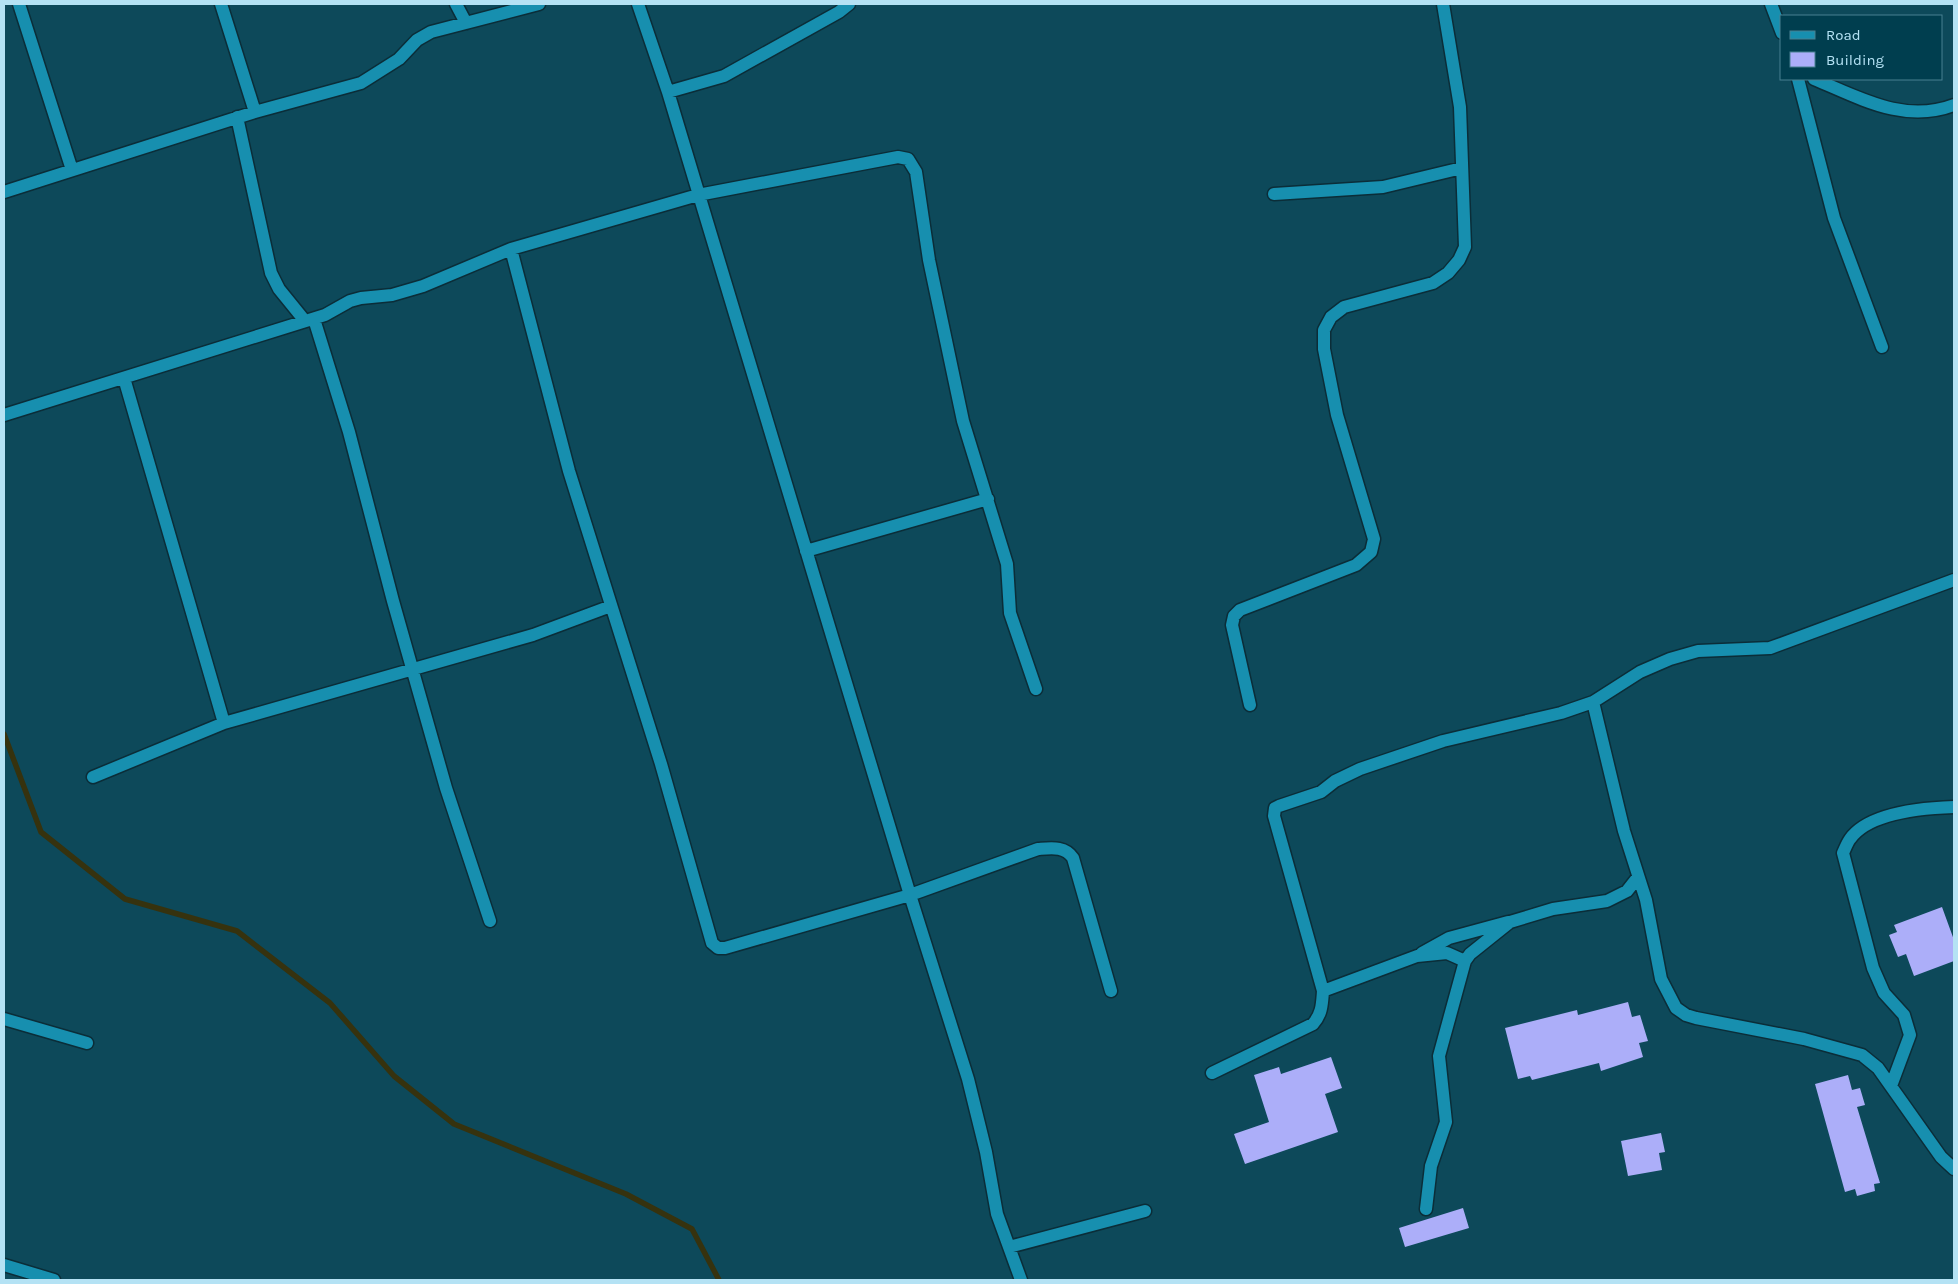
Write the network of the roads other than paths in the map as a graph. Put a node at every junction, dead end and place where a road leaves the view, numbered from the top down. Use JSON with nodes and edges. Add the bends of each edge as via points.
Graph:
{"nodes":[{"id":1,"x":19,"y":4,"type":"edge"},
{"id":2,"x":222,"y":4,"type":"edge"},
{"id":3,"x":456,"y":4,"type":"edge"},
{"id":4,"x":539,"y":4,"type":"edge"},
{"id":5,"x":638,"y":4,"type":"edge"},
{"id":6,"x":849,"y":4,"type":"edge"},
{"id":7,"x":1444,"y":4,"type":"edge"},
{"id":8,"x":1771,"y":4,"type":"edge"},
{"id":9,"x":466,"y":23,"type":"junction"},
{"id":10,"x":1780,"y":28,"type":"edge"},
{"id":11,"x":1798,"y":80,"type":"edge"},
{"id":12,"x":1816,"y":80,"type":"edge"},
{"id":13,"x":668,"y":92,"type":"junction"},
{"id":14,"x":1954,"y":105,"type":"edge"},
{"id":15,"x":255,"y":112,"type":"junction"},
{"id":16,"x":237,"y":117,"type":"junction"},
{"id":17,"x":1462,"y":168,"type":"junction"},
{"id":18,"x":72,"y":170,"type":"junction"},
{"id":19,"x":4,"y":192,"type":"edge"},
{"id":20,"x":1274,"y":194,"type":"dead end"},
{"id":21,"x":698,"y":195,"type":"junction"},
{"id":22,"x":510,"y":249,"type":"junction"},
{"id":23,"x":310,"y":320,"type":"junction"},
{"id":24,"x":1882,"y":347,"type":"dead end"},
{"id":25,"x":124,"y":378,"type":"junction"},
{"id":26,"x":4,"y":415,"type":"edge"},
{"id":27,"x":988,"y":499,"type":"junction"},
{"id":28,"x":806,"y":551,"type":"junction"},
{"id":29,"x":1954,"y":580,"type":"edge"},
{"id":30,"x":611,"y":606,"type":"junction"},
{"id":31,"x":413,"y":668,"type":"junction"},
{"id":32,"x":1036,"y":689,"type":"dead end"},
{"id":33,"x":1593,"y":702,"type":"junction"},
{"id":34,"x":1250,"y":705,"type":"dead end"},
{"id":35,"x":224,"y":723,"type":"junction"},
{"id":36,"x":93,"y":777,"type":"dead end"},
{"id":37,"x":1954,"y":807,"type":"edge"},
{"id":38,"x":1638,"y":877,"type":"junction"},
{"id":39,"x":910,"y":895,"type":"junction"},
{"id":40,"x":490,"y":921,"type":"dead end"},
{"id":41,"x":1510,"y":922,"type":"junction"},
{"id":42,"x":1417,"y":956,"type":"junction"},
{"id":43,"x":1465,"y":961,"type":"junction"},
{"id":44,"x":1111,"y":991,"type":"dead end"},
{"id":45,"x":1323,"y":991,"type":"junction"},
{"id":46,"x":4,"y":1019,"type":"edge"},
{"id":47,"x":87,"y":1043,"type":"dead end"},
{"id":48,"x":1212,"y":1073,"type":"dead end"},
{"id":49,"x":1891,"y":1086,"type":"junction"},
{"id":50,"x":1954,"y":1169,"type":"edge"},
{"id":51,"x":1426,"y":1209,"type":"dead end"},
{"id":52,"x":1145,"y":1211,"type":"dead end"},
{"id":53,"x":1009,"y":1247,"type":"junction"},
{"id":54,"x":4,"y":1265,"type":"edge"},
{"id":55,"x":54,"y":1280,"type":"edge"},
{"id":56,"x":1021,"y":1280,"type":"edge"}],
"edges":[{"from":1,"to":18,"type":"street"},
{"from":2,"to":15,"type":"street"},
{"from":3,"to":9,"type":"street"},
{"from":4,"to":9,"type":"street"},
{"from":5,"to":13,"type":"street"},
{"from":6,"to":13,"type":"street","via":[[724,76]]},
{"from":7,"to":17,"type":"street","via":[[1460,107]]},
{"from":8,"to":10,"type":"street"},
{"from":9,"to":15,"type":"street","via":[[431,32],[361,83]]},
{"from":11,"to":24,"type":"street","via":[[1834,218]]},
{"from":12,"to":14,"type":"street","via":[[1902,112],[1926,113]]},
{"from":13,"to":21,"type":"street"},
{"from":15,"to":16,"type":"street"},
{"from":16,"to":18,"type":"street"},
{"from":16,"to":23,"type":"street","via":[[270,273],[279,289]]},
{"from":17,"to":20,"type":"street","via":[[1383,186]]},
{"from":17,"to":34,"type":"street","via":[[1465,247],[1448,273],[1433,283],[1344,307],[1331,317],[1324,330],[1324,349],[1337,415],[1374,539],[1371,552],[1356,565],[1240,610],[1234,616],[1232,625]]},
{"from":18,"to":19,"type":"street"},
{"from":21,"to":22,"type":"street"},
{"from":21,"to":27,"type":"street","via":[[833,168],[898,157],[908,159],[916,172],[929,260],[963,421]]},
{"from":21,"to":28,"type":"street"},
{"from":22,"to":23,"type":"street","via":[[423,286],[392,295],[350,301],[325,316]]},
{"from":22,"to":30,"type":"street","via":[[569,471]]},
{"from":23,"to":25,"type":"street"},
{"from":23,"to":31,"type":"street","via":[[349,432]]},
{"from":25,"to":26,"type":"street"},
{"from":25,"to":35,"type":"street"},
{"from":27,"to":28,"type":"street"},
{"from":27,"to":32,"type":"street","via":[[1007,564],[1010,613]]},
{"from":28,"to":39,"type":"street"},
{"from":29,"to":33,"type":"street","via":[[1770,648],[1698,651],[1670,658],[1640,672]]},
{"from":30,"to":31,"type":"street","via":[[533,635]]},
{"from":30,"to":39,"type":"street","via":[[664,773],[712,943],[718,948],[725,948]]},
{"from":31,"to":35,"type":"street"},
{"from":31,"to":40,"type":"street","via":[[446,788]]},
{"from":33,"to":38,"type":"street"},
{"from":33,"to":45,"type":"street","via":[[1561,713],[1443,741],[1360,769],[1321,792],[1275,808],[1274,816]]},
{"from":35,"to":36,"type":"street"},
{"from":37,"to":49,"type":"street","via":[[1901,811],[1864,827],[1850,839],[1844,853],[1872,968],[1884,993],[1904,1015],[1910,1035]]},
{"from":38,"to":41,"type":"street","via":[[1627,891],[1607,901],[1553,909]]},
{"from":38,"to":49,"type":"street","via":[[1646,900],[1661,979],[1676,1008],[1696,1018],[1804,1039],[1862,1055],[1878,1068]]},
{"from":39,"to":44,"type":"street","via":[[1038,849],[1059,848],[1070,853]]},
{"from":39,"to":53,"type":"street","via":[[968,1079],[997,1214]]},
{"from":41,"to":42,"type":"street","via":[[1449,938]]},
{"from":41,"to":43,"type":"street"},
{"from":42,"to":43,"type":"street","via":[[1447,953]]},
{"from":42,"to":45,"type":"street"},
{"from":43,"to":51,"type":"street","via":[[1439,1056],[1446,1122],[1431,1166]]},
{"from":45,"to":48,"type":"street","via":[[1319,1018],[1313,1024]]},
{"from":46,"to":47,"type":"street"},
{"from":49,"to":50,"type":"street","via":[[1941,1157]]},
{"from":52,"to":53,"type":"street"},
{"from":53,"to":56,"type":"street"},
{"from":54,"to":55,"type":"street"}]}
